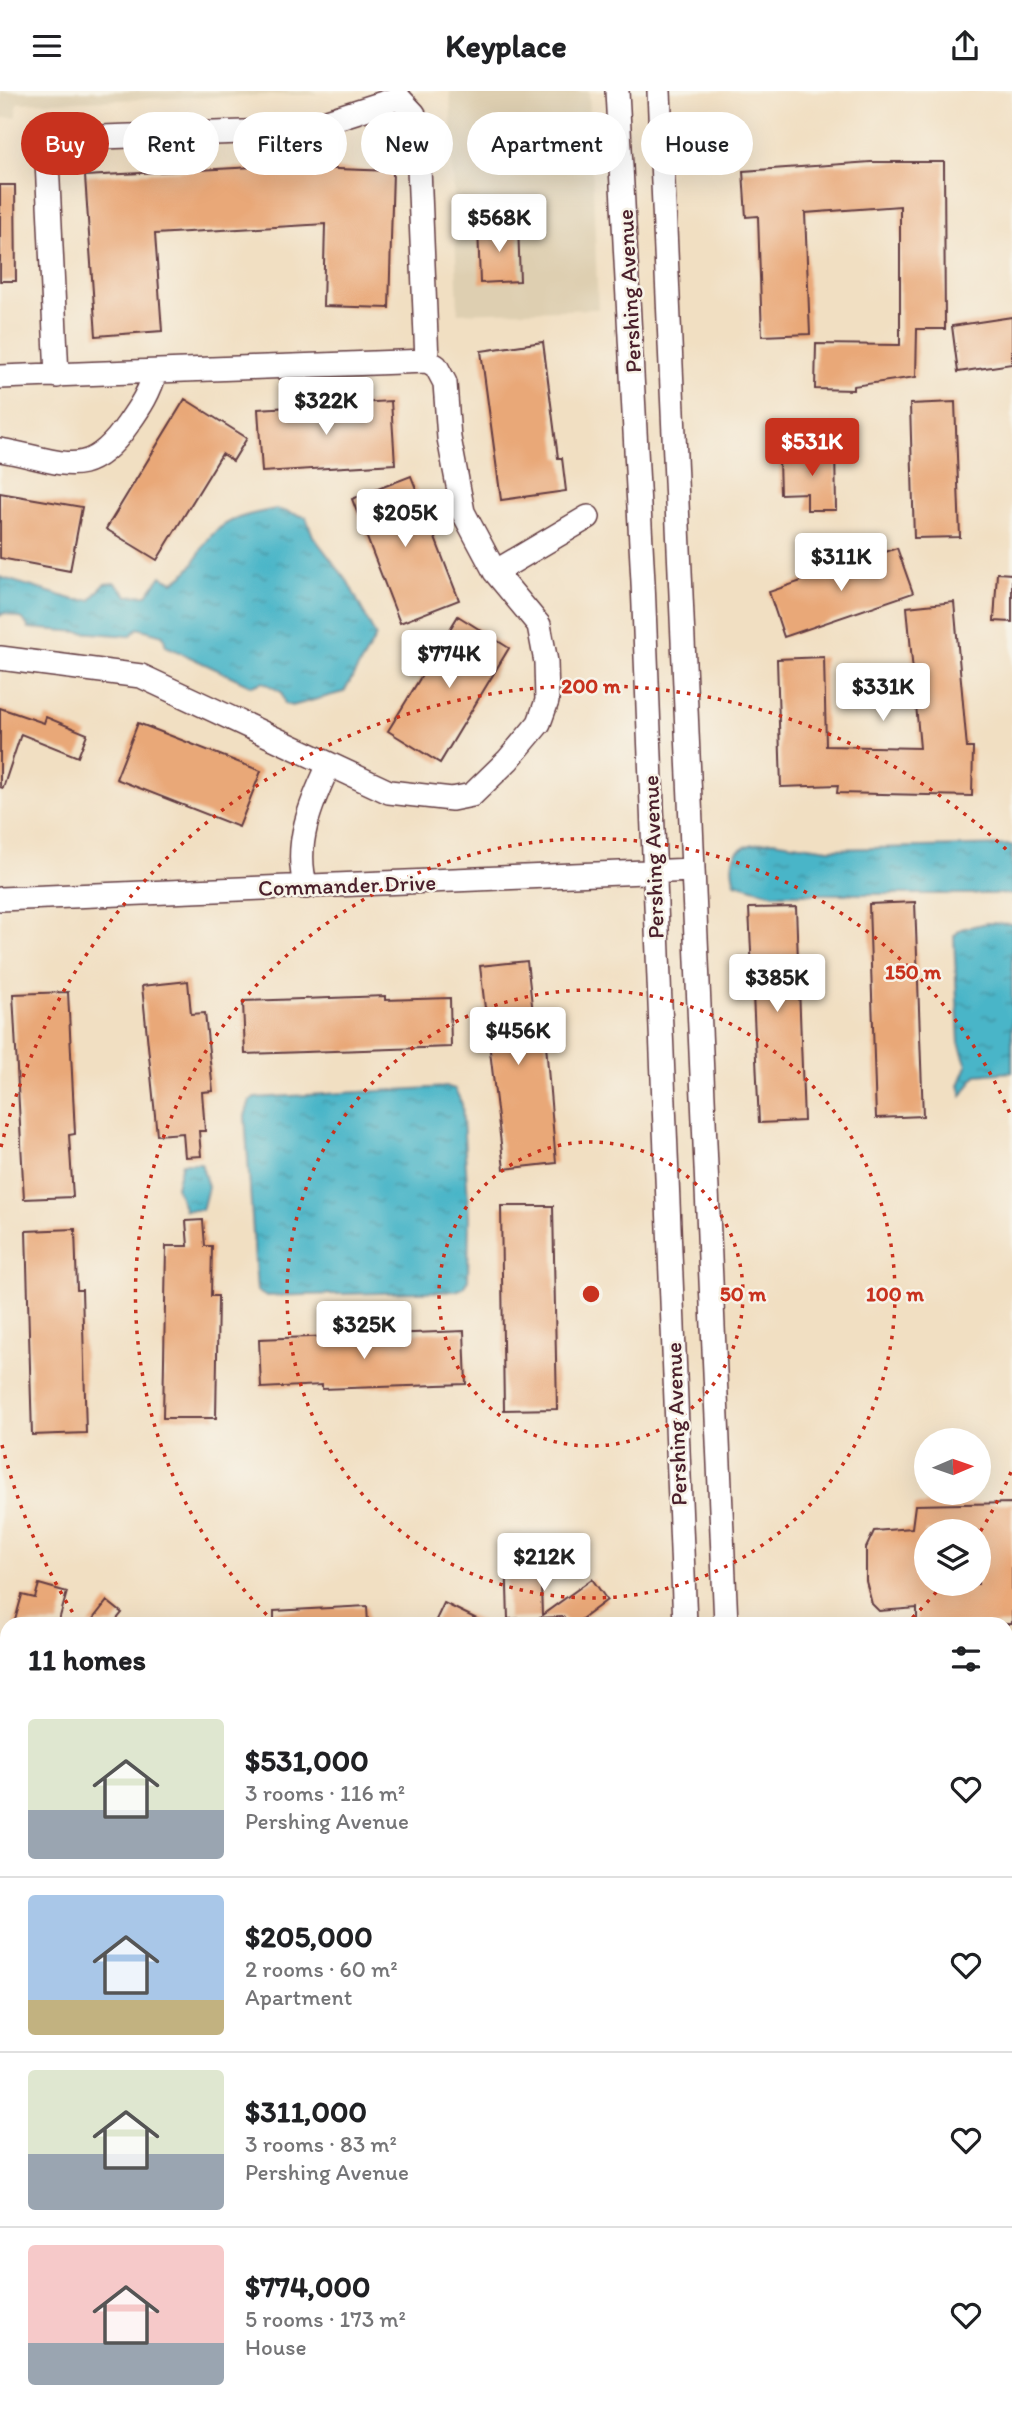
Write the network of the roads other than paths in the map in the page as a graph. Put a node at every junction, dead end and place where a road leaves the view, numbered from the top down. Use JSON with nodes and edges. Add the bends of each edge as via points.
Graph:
{"nodes":[{"id":1,"x":617,"y":91,"type":"edge"},
{"id":2,"x":659,"y":91,"type":"edge"},
{"id":3,"x":427,"y":362,"type":"junction"},
{"id":4,"x":155,"y":372,"type":"junction"},
{"id":5,"x":57,"y":376,"type":"junction"},
{"id":6,"x":0,"y":377,"type":"edge"},
{"id":7,"x":0,"y":450,"type":"edge"},
{"id":8,"x":588,"y":517,"type":"dead end"},
{"id":9,"x":495,"y":572,"type":"junction"},
{"id":10,"x":0,"y":658,"type":"edge"},
{"id":11,"x":328,"y":765,"type":"junction"},
{"id":12,"x":652,"y":822,"type":"junction"},
{"id":13,"x":691,"y":822,"type":"junction"},
{"id":14,"x":693,"y":870,"type":"junction"},
{"id":15,"x":653,"y":872,"type":"junction"},
{"id":16,"x":306,"y":887,"type":"junction"},
{"id":17,"x":0,"y":899,"type":"edge"},
{"id":18,"x":685,"y":1617,"type":"edge"},
{"id":19,"x":726,"y":1617,"type":"edge"}],
"edges":[{"from":1,"to":12,"type":"street","name":"Pershing Avenue"},
{"from":2,"to":13,"type":"street","name":"Pershing Avenue"},
{"from":3,"to":4,"type":"street"},
{"from":3,"to":5,"type":"street","via":[[418,144],[414,114],[399,98],[299,130],[46,139]]},
{"from":3,"to":9,"type":"street","via":[[436,366],[445,383],[449,438],[463,512]]},
{"from":4,"to":5,"type":"street"},
{"from":4,"to":7,"type":"street","via":[[145,399],[111,449],[94,460],[67,463]]},
{"from":5,"to":6,"type":"street"},
{"from":8,"to":9,"type":"street"},
{"from":9,"to":11,"type":"street","via":[[539,625],[546,662],[547,701],[539,723],[508,760],[472,795],[452,799],[390,792]]},
{"from":10,"to":11,"type":"street","via":[[141,676]]},
{"from":11,"to":16,"type":"street","via":[[303,834],[301,870]]},
{"from":12,"to":13,"type":"street"},
{"from":12,"to":15,"type":"street","name":"Pershing Avenue"},
{"from":13,"to":14,"type":"street","name":"Pershing Avenue"},
{"from":14,"to":15,"type":"street","name":"Commander Drive"},
{"from":14,"to":19,"type":"street","name":"Pershing Avenue"},
{"from":15,"to":16,"type":"street","name":"Commander Drive"},
{"from":15,"to":18,"type":"street","name":"Pershing Avenue"},
{"from":16,"to":17,"type":"street","name":"Commander Drive"}]}
